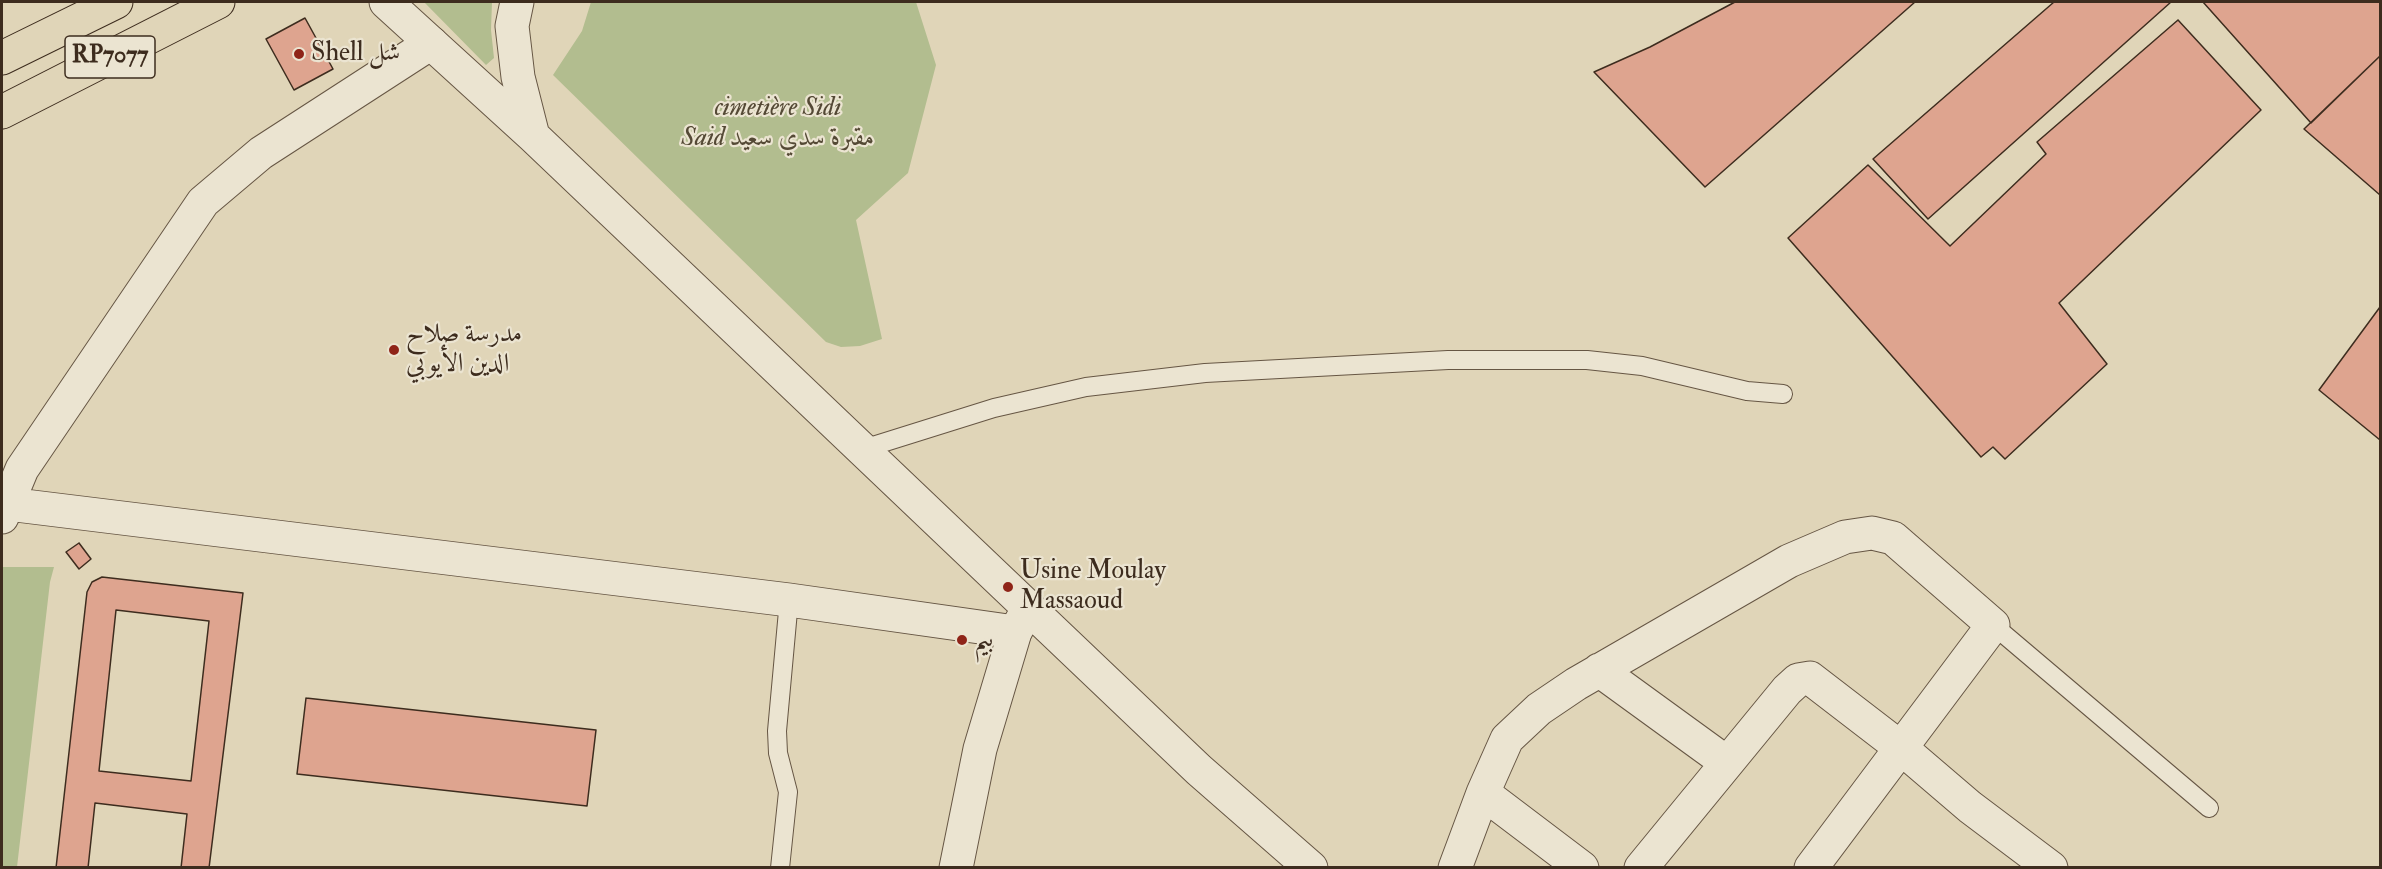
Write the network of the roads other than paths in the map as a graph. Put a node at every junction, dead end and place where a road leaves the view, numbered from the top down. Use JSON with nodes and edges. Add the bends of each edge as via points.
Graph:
{"nodes":[{"id":1,"x":116,"y":2,"type":"edge"},
{"id":2,"x":219,"y":2,"type":"edge"},
{"id":3,"x":386,"y":2,"type":"edge"},
{"id":4,"x":517,"y":2,"type":"edge"},
{"id":5,"x":431,"y":43,"type":"junction"},
{"id":6,"x":2,"y":58,"type":"edge"},
{"id":7,"x":7,"y":115,"type":"edge"},
{"id":8,"x":533,"y":136,"type":"junction"},
{"id":9,"x":1783,"y":394,"type":"dead end"},
{"id":10,"x":863,"y":449,"type":"junction"},
{"id":11,"x":4,"y":508,"type":"edge"},
{"id":12,"x":789,"y":600,"type":"junction"},
{"id":13,"x":1021,"y":621,"type":"junction"},
{"id":14,"x":1993,"y":625,"type":"junction"},
{"id":15,"x":1599,"y":670,"type":"junction"},
{"id":16,"x":1901,"y":748,"type":"junction"},
{"id":17,"x":1727,"y":764,"type":"junction"},
{"id":18,"x":1483,"y":794,"type":"junction"},
{"id":19,"x":2209,"y":808,"type":"dead end"},
{"id":20,"x":2017,"y":858,"type":"edge"},
{"id":21,"x":780,"y":867,"type":"edge"},
{"id":22,"x":956,"y":867,"type":"edge"},
{"id":23,"x":1311,"y":867,"type":"edge"},
{"id":24,"x":1455,"y":867,"type":"edge"},
{"id":25,"x":1582,"y":867,"type":"edge"},
{"id":26,"x":1641,"y":867,"type":"edge"},
{"id":27,"x":1810,"y":867,"type":"edge"},
{"id":28,"x":2051,"y":867,"type":"edge"}],
"edges":[{"from":1,"to":6,"type":"main road","number":"RP7077"},
{"from":2,"to":7,"type":"main road","number":"RP7077"},
{"from":3,"to":5,"type":"street"},
{"from":4,"to":8,"type":"street","via":[[512,26],[518,77]]},
{"from":5,"to":8,"type":"street"},
{"from":5,"to":11,"type":"street","via":[[261,153],[203,202],[22,469]]},
{"from":8,"to":10,"type":"street"},
{"from":9,"to":10,"type":"lane","via":[[1747,391],[1642,366],[1587,360],[1448,360],[1205,373],[1086,387],[994,408]]},
{"from":10,"to":13,"type":"street","via":[[1008,587]]},
{"from":11,"to":12,"type":"street"},
{"from":12,"to":13,"type":"street"},
{"from":12,"to":21,"type":"lane","via":[[777,731],[788,792]]},
{"from":13,"to":22,"type":"street","via":[[980,748]]},
{"from":13,"to":23,"type":"street"},
{"from":14,"to":15,"type":"street","via":[[1893,538],[1872,533],[1845,537],[1789,561]]},
{"from":14,"to":16,"type":"street"},
{"from":14,"to":19,"type":"lane"},
{"from":15,"to":17,"type":"street"},
{"from":15,"to":18,"type":"street","via":[[1539,709],[1507,739]]},
{"from":16,"to":17,"type":"street","via":[[1810,678],[1803,678],[1787,690]]},
{"from":16,"to":20,"type":"street","via":[[1970,807]]},
{"from":16,"to":27,"type":"street"},
{"from":17,"to":26,"type":"street"},
{"from":18,"to":24,"type":"street"},
{"from":18,"to":25,"type":"street"},
{"from":20,"to":28,"type":"street"}]}
